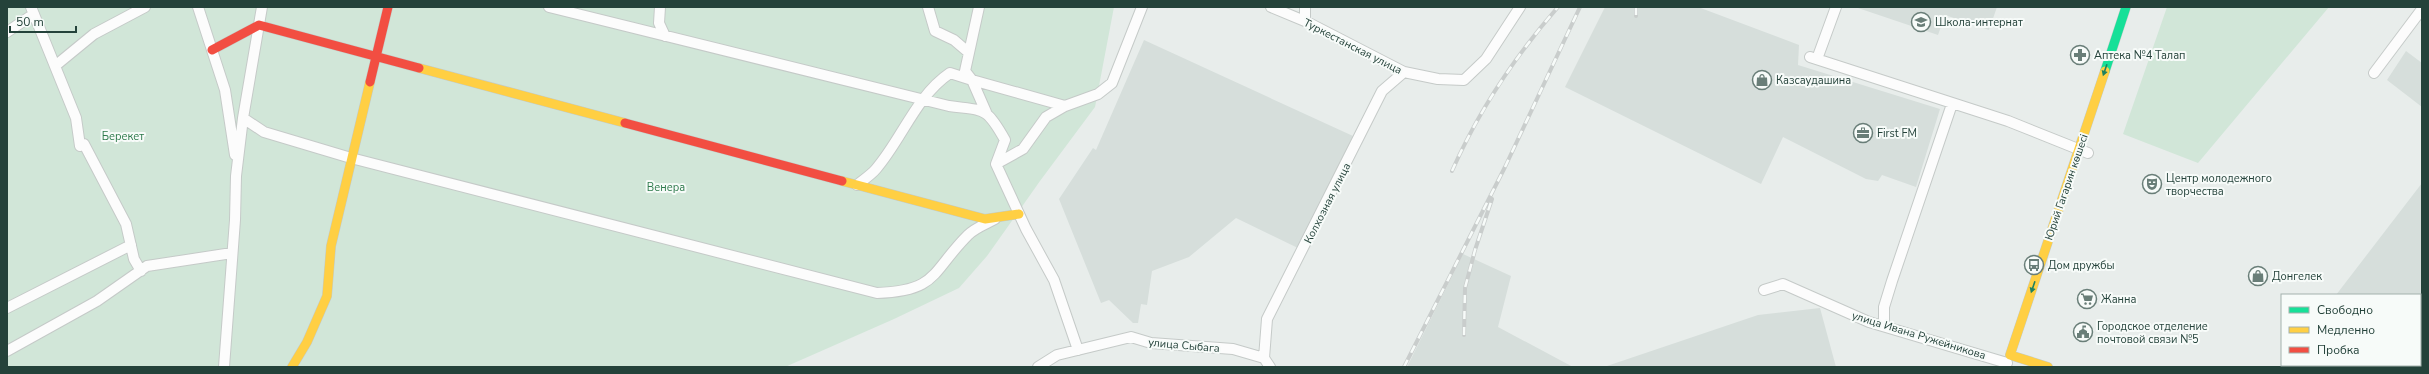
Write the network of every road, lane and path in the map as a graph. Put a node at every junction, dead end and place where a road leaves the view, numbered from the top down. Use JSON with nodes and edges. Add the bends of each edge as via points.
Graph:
{"nodes":[{"id":1,"x":145,"y":7,"type":"edge"},
{"id":2,"x":198,"y":7,"type":"edge"},
{"id":3,"x":262,"y":7,"type":"edge"},
{"id":4,"x":388,"y":7,"type":"edge"},
{"id":5,"x":549,"y":7,"type":"edge"},
{"id":6,"x":660,"y":7,"type":"edge"},
{"id":7,"x":928,"y":7,"type":"edge"},
{"id":8,"x":979,"y":7,"type":"edge"},
{"id":9,"x":1142,"y":7,"type":"edge"},
{"id":10,"x":1271,"y":7,"type":"edge"},
{"id":11,"x":1305,"y":7,"type":"edge"},
{"id":12,"x":1520,"y":7,"type":"edge"},
{"id":13,"x":1836,"y":7,"type":"edge"},
{"id":14,"x":2126,"y":7,"type":"edge"},
{"id":15,"x":2136,"y":7,"type":"edge"},
{"id":16,"x":2422,"y":9,"type":"edge"},
{"id":17,"x":32,"y":11,"type":"edge"},
{"id":18,"x":1305,"y":21,"type":"junction"},
{"id":19,"x":259,"y":25,"type":"junction"},
{"id":20,"x":7,"y":32,"type":"edge"},
{"id":21,"x":665,"y":36,"type":"junction"},
{"id":22,"x":212,"y":50,"type":"junction"},
{"id":23,"x":968,"y":52,"type":"junction"},
{"id":24,"x":377,"y":57,"type":"junction"},
{"id":25,"x":55,"y":66,"type":"junction"},
{"id":26,"x":1404,"y":72,"type":"junction"},
{"id":27,"x":2374,"y":73,"type":"dead end"},
{"id":28,"x":972,"y":80,"type":"junction"},
{"id":29,"x":923,"y":99,"type":"junction"},
{"id":30,"x":1952,"y":104,"type":"junction"},
{"id":31,"x":1065,"y":106,"type":"junction"},
{"id":32,"x":986,"y":112,"type":"junction"},
{"id":33,"x":243,"y":118,"type":"junction"},
{"id":34,"x":2083,"y":152,"type":"junction"},
{"id":35,"x":351,"y":158,"type":"junction"},
{"id":36,"x":996,"y":164,"type":"junction"},
{"id":37,"x":237,"y":169,"type":"junction"},
{"id":38,"x":857,"y":185,"type":"junction"},
{"id":39,"x":1019,"y":214,"type":"junction"},
{"id":40,"x":998,"y":217,"type":"junction"},
{"id":41,"x":131,"y":245,"type":"junction"},
{"id":42,"x":232,"y":253,"type":"junction"},
{"id":43,"x":140,"y":270,"type":"junction"},
{"id":44,"x":1764,"y":290,"type":"dead end"},
{"id":45,"x":7,"y":308,"type":"edge"},
{"id":46,"x":1884,"y":326,"type":"junction"},
{"id":47,"x":1078,"y":350,"type":"junction"},
{"id":48,"x":7,"y":351,"type":"edge"},
{"id":49,"x":1264,"y":358,"type":"junction"},
{"id":50,"x":2011,"y":360,"type":"edge"},
{"id":51,"x":224,"y":367,"type":"edge"},
{"id":52,"x":292,"y":367,"type":"edge"},
{"id":53,"x":1038,"y":367,"type":"edge"},
{"id":54,"x":1270,"y":367,"type":"edge"},
{"id":55,"x":2048,"y":367,"type":"edge"}],
"edges":[{"from":1,"to":25,"type":"street","via":[[94,34]]},
{"from":2,"to":22,"type":"street"},
{"from":3,"to":19,"type":"street"},
{"from":4,"to":24,"type":"street"},
{"from":5,"to":21,"type":"street"},
{"from":6,"to":21,"type":"street","via":[[659,23]]},
{"from":7,"to":23,"type":"street","via":[[934,31],[954,40]]},
{"from":8,"to":23,"type":"street"},
{"from":9,"to":31,"type":"street","via":[[1112,83],[1098,94]]},
{"from":10,"to":18,"type":"street","name":"Туркестанская улица"},
{"from":11,"to":18,"type":"street"},
{"from":12,"to":26,"type":"street","name":"Туркестанская улица","via":[[1486,59],[1464,80],[1438,79]]},
{"from":13,"to":30,"type":"street","via":[[1814,58]]},
{"from":14,"to":34,"type":"street","name":"Юрий Гагарин көшесі","one_way":true},
{"from":15,"to":34,"type":"street","name":"Юрий Гагарин көшесі"},
{"from":16,"to":27,"type":"street"},
{"from":17,"to":20,"type":"street"},
{"from":17,"to":25,"type":"street"},
{"from":18,"to":26,"type":"street","name":"Туркестанская улица"},
{"from":19,"to":22,"type":"street"},
{"from":19,"to":24,"type":"street"},
{"from":19,"to":33,"type":"street"},
{"from":21,"to":29,"type":"street"},
{"from":22,"to":37,"type":"street","via":[[225,90]]},
{"from":23,"to":28,"type":"street","via":[[965,71]]},
{"from":24,"to":35,"type":"street"},
{"from":24,"to":38,"type":"street"},
{"from":25,"to":41,"type":"street","via":[[76,118],[82,145],[126,224]]},
{"from":26,"to":49,"type":"street","name":"Колхозная улица","via":[[1382,91],[1267,319]]},
{"from":28,"to":29,"type":"street","via":[[950,73],[937,81]]},
{"from":28,"to":31,"type":"street"},
{"from":28,"to":32,"type":"street"},
{"from":29,"to":32,"type":"street"},
{"from":29,"to":38,"type":"street","via":[[875,171]]},
{"from":30,"to":34,"type":"street","via":[[2008,122]]},
{"from":30,"to":46,"type":"street","via":[[1884,307]]},
{"from":31,"to":36,"type":"street","via":[[1046,117],[1023,149]]},
{"from":32,"to":36,"type":"street","via":[[994,120],[1004,140]]},
{"from":33,"to":35,"type":"street","via":[[264,132]]},
{"from":33,"to":37,"type":"street"},
{"from":34,"to":50,"type":"street","name":"Юрий Гагарин көшесі"},
{"from":35,"to":40,"type":"street","via":[[877,293],[912,289],[929,281],[969,234]]},
{"from":35,"to":52,"type":"street","via":[[331,246],[327,296],[307,342]]},
{"from":36,"to":39,"type":"street"},
{"from":37,"to":42,"type":"street"},
{"from":38,"to":40,"type":"street","via":[[985,219]]},
{"from":39,"to":40,"type":"street"},
{"from":39,"to":47,"type":"street","via":[[1054,280]]},
{"from":41,"to":43,"type":"street"},
{"from":41,"to":45,"type":"street"},
{"from":42,"to":43,"type":"street","via":[[147,266]]},
{"from":42,"to":51,"type":"street"},
{"from":43,"to":48,"type":"street","via":[[97,301]]},
{"from":44,"to":46,"type":"street","name":"улица Ивана Ружейникова","via":[[1783,284]]},
{"from":46,"to":50,"type":"street","name":"улица Ивана Ружейникова"},
{"from":47,"to":49,"type":"street","name":"улица Сыбага","via":[[1131,337],[1151,343],[1233,349]]},
{"from":47,"to":53,"type":"street","name":"улица Сыбага","via":[[1057,355]]},
{"from":49,"to":54,"type":"street"},
{"from":50,"to":55,"type":"street"}]}
